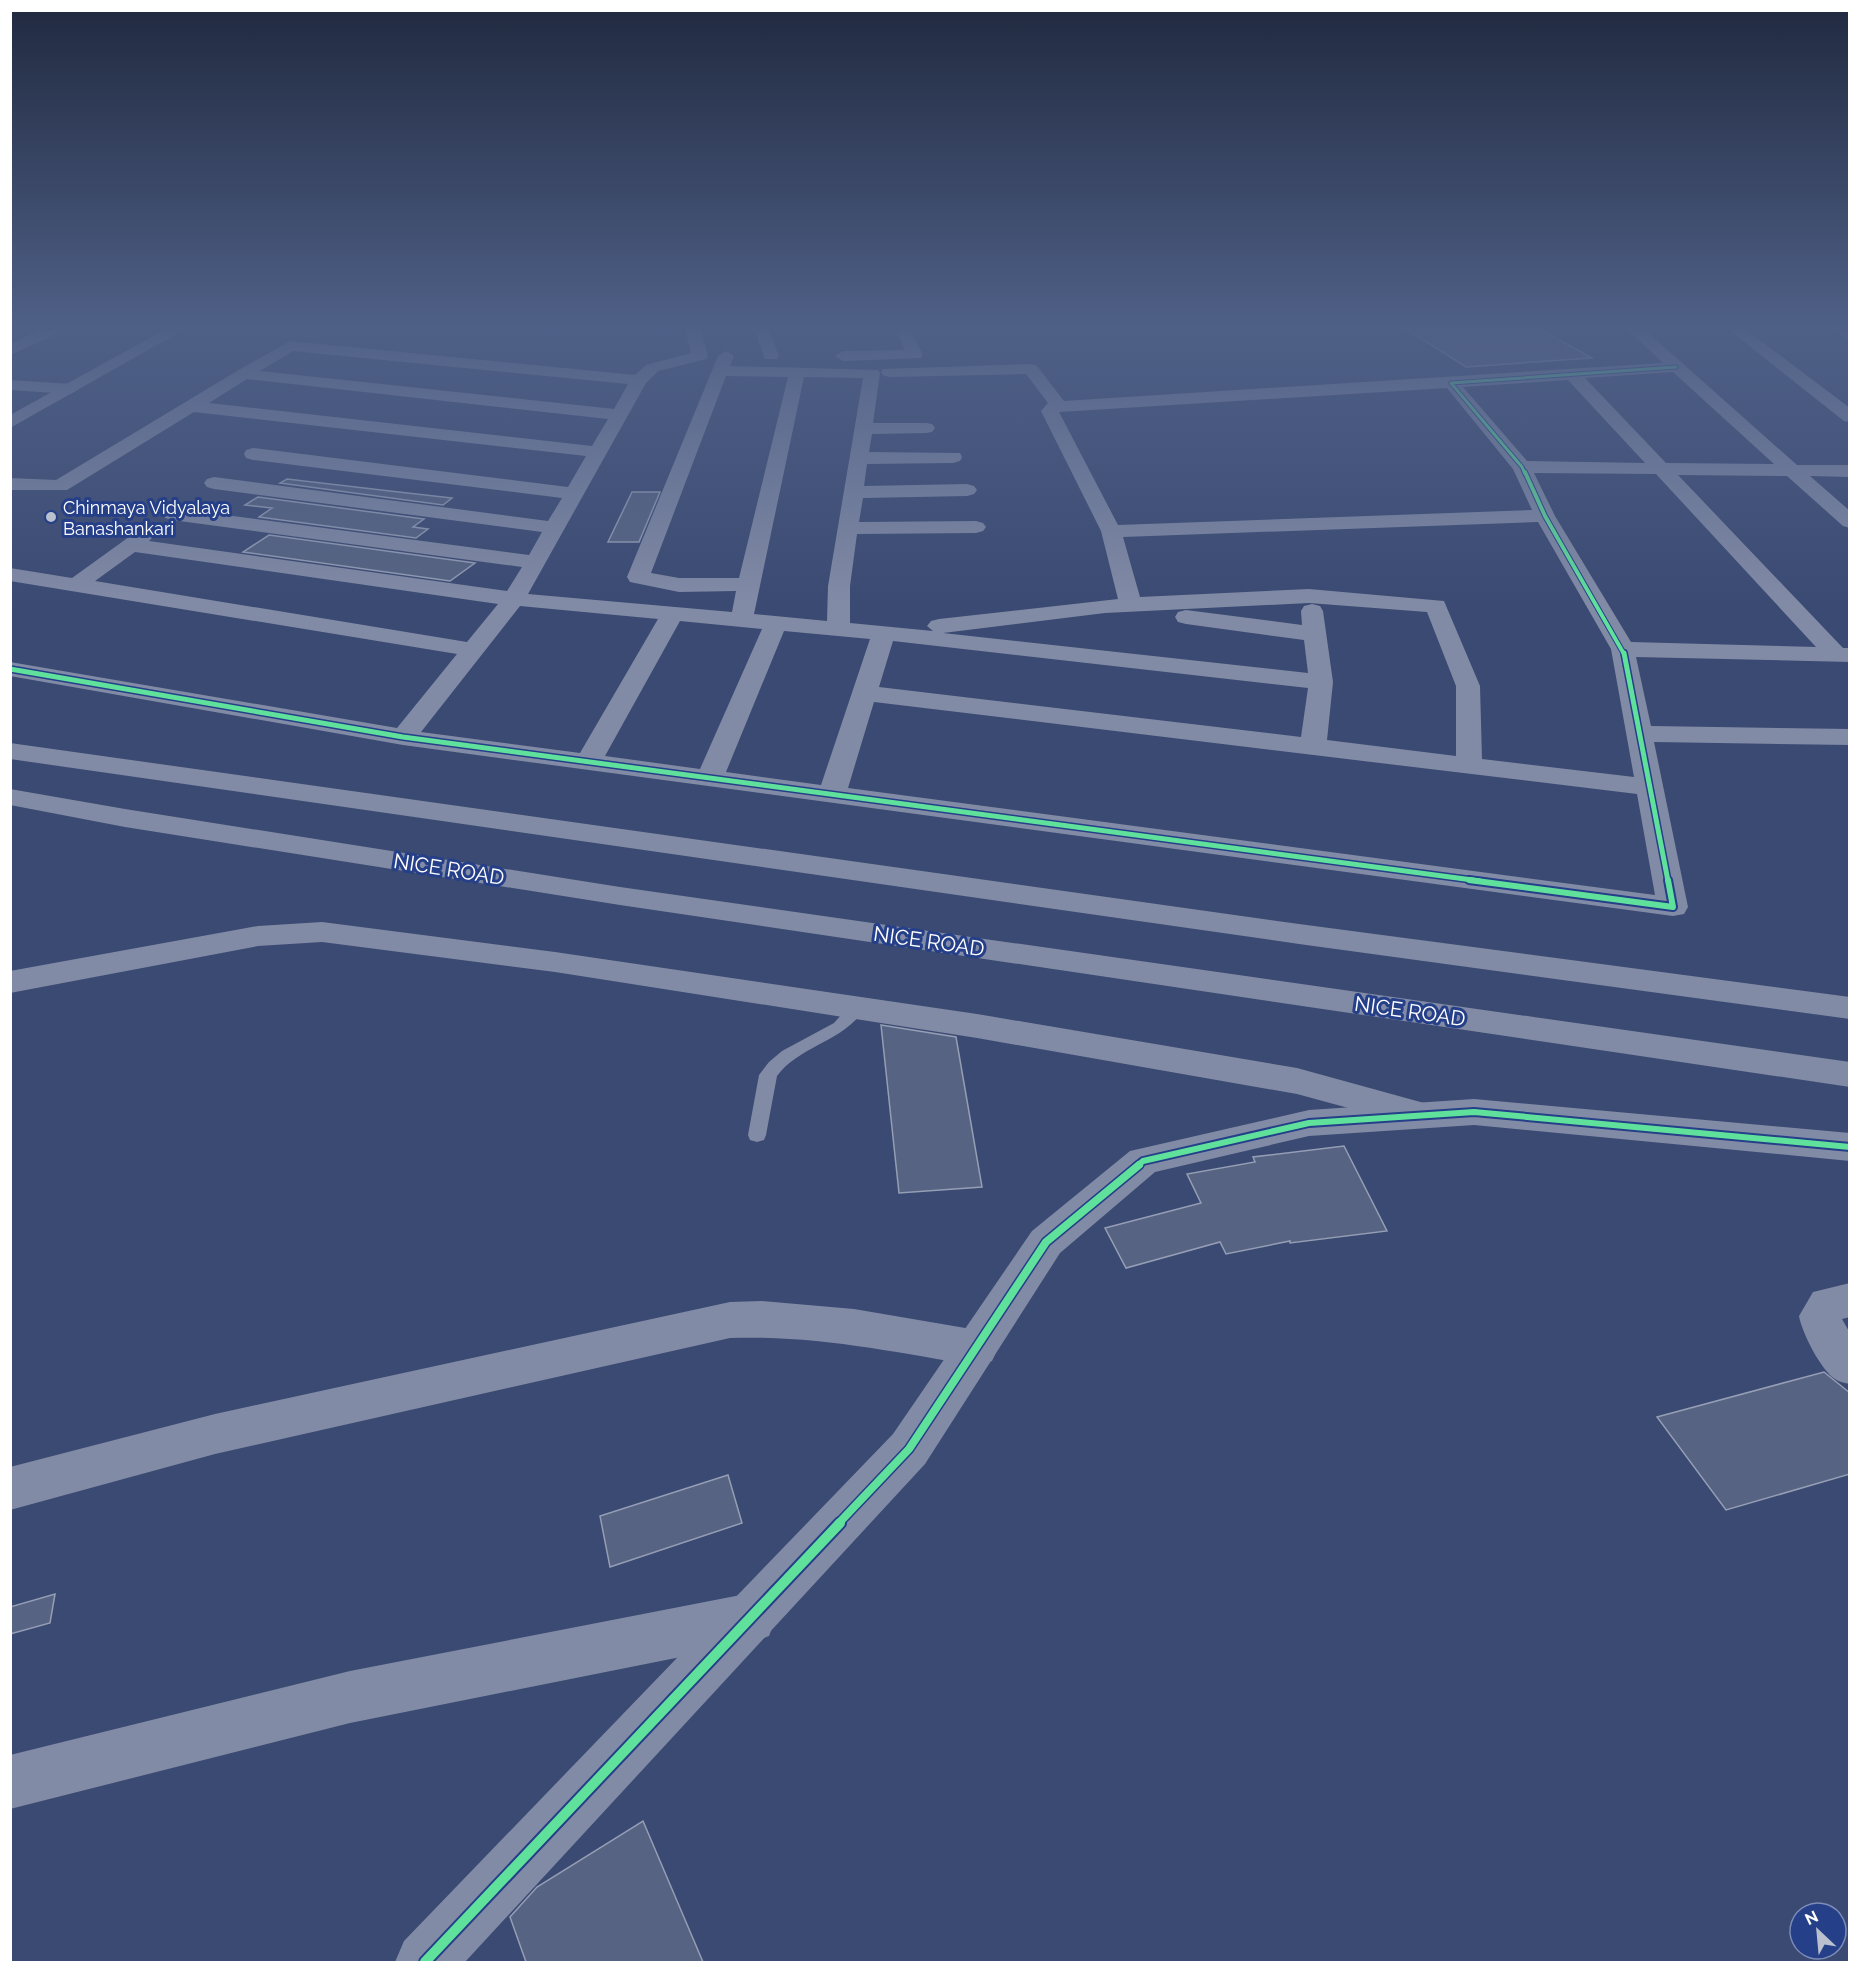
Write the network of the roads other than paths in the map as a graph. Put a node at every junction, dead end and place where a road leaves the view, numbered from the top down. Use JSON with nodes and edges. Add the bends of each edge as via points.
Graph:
{"nodes":[{"id":1,"x":166,"y":421,"type":"edge"},
{"id":2,"x":298,"y":421,"type":"edge"},
{"id":3,"x":320,"y":421,"type":"edge"},
{"id":4,"x":616,"y":421,"type":"edge"},
{"id":5,"x":700,"y":421,"type":"edge"},
{"id":6,"x":782,"y":421,"type":"edge"},
{"id":7,"x":864,"y":421,"type":"edge"},
{"id":8,"x":1055,"y":421,"type":"edge"},
{"id":9,"x":1483,"y":421,"type":"edge"},
{"id":10,"x":1617,"y":421,"type":"edge"},
{"id":11,"x":1737,"y":421,"type":"edge"},
{"id":12,"x":926,"y":428,"type":"dead end"},
{"id":13,"x":863,"y":429,"type":"junction"},
{"id":14,"x":598,"y":452,"type":"junction"},
{"id":15,"x":253,"y":454,"type":"junction"},
{"id":16,"x":953,"y":456,"type":"dead end"},
{"id":17,"x":858,"y":458,"type":"junction"},
{"id":18,"x":1522,"y":467,"type":"junction"},
{"id":19,"x":1662,"y":469,"type":"junction"},
{"id":20,"x":1792,"y":470,"type":"junction"},
{"id":21,"x":1850,"y":471,"type":"edge"},
{"id":22,"x":214,"y":483,"type":"junction"},
{"id":23,"x":10,"y":484,"type":"edge"},
{"id":24,"x":967,"y":490,"type":"dead end"},
{"id":25,"x":854,"y":492,"type":"junction"},
{"id":26,"x":574,"y":494,"type":"junction"},
{"id":27,"x":172,"y":514,"type":"junction"},
{"id":28,"x":1846,"y":515,"type":"edge"},
{"id":29,"x":1545,"y":516,"type":"junction"},
{"id":30,"x":976,"y":527,"type":"dead end"},
{"id":31,"x":555,"y":528,"type":"junction"},
{"id":32,"x":848,"y":528,"type":"junction"},
{"id":33,"x":1111,"y":531,"type":"junction"},
{"id":34,"x":130,"y":545,"type":"junction"},
{"id":35,"x":535,"y":562,"type":"junction"},
{"id":36,"x":10,"y":574,"type":"edge"},
{"id":37,"x":748,"y":584,"type":"junction"},
{"id":38,"x":76,"y":585,"type":"junction"},
{"id":39,"x":1309,"y":596,"type":"junction"},
{"id":40,"x":514,"y":598,"type":"junction"},
{"id":41,"x":1131,"y":605,"type":"junction"},
{"id":42,"x":1105,"y":606,"type":"junction"},
{"id":43,"x":673,"y":613,"type":"junction"},
{"id":44,"x":742,"y":620,"type":"junction"},
{"id":45,"x":776,"y":623,"type":"junction"},
{"id":46,"x":838,"y":629,"type":"junction"},
{"id":47,"x":884,"y":633,"type":"junction"},
{"id":48,"x":1315,"y":634,"type":"junction"},
{"id":49,"x":473,"y":650,"type":"junction"},
{"id":50,"x":1623,"y":650,"type":"junction"},
{"id":51,"x":1843,"y":654,"type":"edge"},
{"id":52,"x":10,"y":669,"type":"edge"},
{"id":53,"x":1321,"y":682,"type":"junction"},
{"id":54,"x":865,"y":693,"type":"junction"},
{"id":55,"x":1639,"y":734,"type":"junction"},
{"id":56,"x":403,"y":737,"type":"junction"},
{"id":57,"x":1850,"y":737,"type":"edge"},
{"id":58,"x":1313,"y":747,"type":"junction"},
{"id":59,"x":10,"y":751,"type":"edge"},
{"id":60,"x":588,"y":762,"type":"junction"},
{"id":61,"x":1469,"y":765,"type":"junction"},
{"id":62,"x":710,"y":778,"type":"junction"},
{"id":63,"x":1650,"y":787,"type":"junction"},
{"id":64,"x":832,"y":794,"type":"junction"},
{"id":65,"x":10,"y":797,"type":"edge"},
{"id":66,"x":10,"y":982,"type":"edge"},
{"id":67,"x":857,"y":1008,"type":"junction"},
{"id":68,"x":1850,"y":1008,"type":"edge"},
{"id":69,"x":1850,"y":1074,"type":"edge"},
{"id":70,"x":1422,"y":1115,"type":"junction"},
{"id":71,"x":757,"y":1134,"type":"dead end"},
{"id":72,"x":1850,"y":1147,"type":"edge"},
{"id":73,"x":1850,"y":1300,"type":"edge"},
{"id":74,"x":977,"y":1348,"type":"junction"},
{"id":75,"x":1850,"y":1366,"type":"edge"},
{"id":76,"x":10,"y":1489,"type":"edge"},
{"id":77,"x":751,"y":1618,"type":"junction"},
{"id":78,"x":10,"y":1782,"type":"edge"},
{"id":79,"x":425,"y":1962,"type":"edge"}],
"edges":[{"from":1,"to":23,"type":"street","via":[[60,486]]},
{"from":2,"to":15,"type":"street"},
{"from":3,"to":14,"type":"street"},
{"from":4,"to":14,"type":"street"},
{"from":5,"to":37,"type":"street","via":[[638,577],[680,585]]},
{"from":6,"to":37,"type":"street"},
{"from":7,"to":13,"type":"street"},
{"from":8,"to":33,"type":"street"},
{"from":9,"to":18,"type":"street"},
{"from":10,"to":19,"type":"street"},
{"from":11,"to":20,"type":"street"},
{"from":12,"to":13,"type":"street"},
{"from":13,"to":17,"type":"street"},
{"from":14,"to":26,"type":"street"},
{"from":15,"to":22,"type":"street"},
{"from":15,"to":26,"type":"street"},
{"from":16,"to":17,"type":"street"},
{"from":17,"to":25,"type":"street"},
{"from":18,"to":19,"type":"street"},
{"from":18,"to":29,"type":"street"},
{"from":19,"to":20,"type":"street"},
{"from":19,"to":51,"type":"street"},
{"from":20,"to":21,"type":"street"},
{"from":20,"to":28,"type":"street"},
{"from":22,"to":27,"type":"street"},
{"from":22,"to":31,"type":"street"},
{"from":24,"to":25,"type":"street"},
{"from":25,"to":32,"type":"street"},
{"from":26,"to":31,"type":"street"},
{"from":27,"to":34,"type":"street"},
{"from":27,"to":35,"type":"street"},
{"from":29,"to":33,"type":"street"},
{"from":29,"to":50,"type":"street"},
{"from":30,"to":32,"type":"street"},
{"from":31,"to":35,"type":"street"},
{"from":32,"to":46,"type":"street","via":[[839,586]]},
{"from":33,"to":41,"type":"street"},
{"from":34,"to":38,"type":"street"},
{"from":34,"to":40,"type":"street"},
{"from":35,"to":40,"type":"street"},
{"from":36,"to":38,"type":"street"},
{"from":37,"to":44,"type":"street"},
{"from":38,"to":49,"type":"street"},
{"from":39,"to":41,"type":"street"},
{"from":39,"to":48,"type":"street"},
{"from":39,"to":61,"type":"street","via":[[1436,606],[1468,686]]},
{"from":40,"to":43,"type":"street"},
{"from":40,"to":49,"type":"street"},
{"from":41,"to":42,"type":"street"},
{"from":42,"to":47,"type":"street"},
{"from":42,"to":48,"type":"street"},
{"from":43,"to":44,"type":"street"},
{"from":43,"to":60,"type":"street"},
{"from":44,"to":45,"type":"street"},
{"from":45,"to":46,"type":"street"},
{"from":45,"to":62,"type":"street"},
{"from":46,"to":47,"type":"street"},
{"from":47,"to":53,"type":"street"},
{"from":47,"to":54,"type":"street"},
{"from":48,"to":53,"type":"street"},
{"from":49,"to":56,"type":"street"},
{"from":50,"to":51,"type":"street"},
{"from":50,"to":55,"type":"street"},
{"from":52,"to":56,"type":"street"},
{"from":53,"to":58,"type":"street"},
{"from":54,"to":58,"type":"street"},
{"from":54,"to":64,"type":"street"},
{"from":55,"to":57,"type":"street"},
{"from":55,"to":63,"type":"street"},
{"from":56,"to":60,"type":"street"},
{"from":58,"to":61,"type":"street"},
{"from":59,"to":68,"type":"highway"},
{"from":60,"to":62,"type":"street"},
{"from":61,"to":63,"type":"street"},
{"from":62,"to":64,"type":"street"},
{"from":63,"to":64,"type":"street","via":[[1673,907]]},
{"from":65,"to":69,"type":"highway","name":"NICE ROAD","via":[[620,896]]},
{"from":66,"to":67,"type":"street","via":[[258,936],[322,932]]},
{"from":67,"to":70,"type":"street","via":[[1297,1081]]},
{"from":67,"to":71,"type":"lane","via":[[840,1027],[775,1066],[768,1075]]},
{"from":70,"to":72,"type":"street","via":[[1474,1112]]},
{"from":70,"to":74,"type":"street","via":[[1309,1123],[1143,1161],[1046,1242]]},
{"from":73,"to":75,"type":"street","via":[[1828,1304],[1820,1316],[1823,1331]]},
{"from":74,"to":76,"type":"street","via":[[801,1320],[730,1320],[215,1434]]},
{"from":74,"to":77,"type":"street","via":[[909,1449]]},
{"from":77,"to":78,"type":"street","via":[[350,1698]]},
{"from":77,"to":79,"type":"street"}]}
